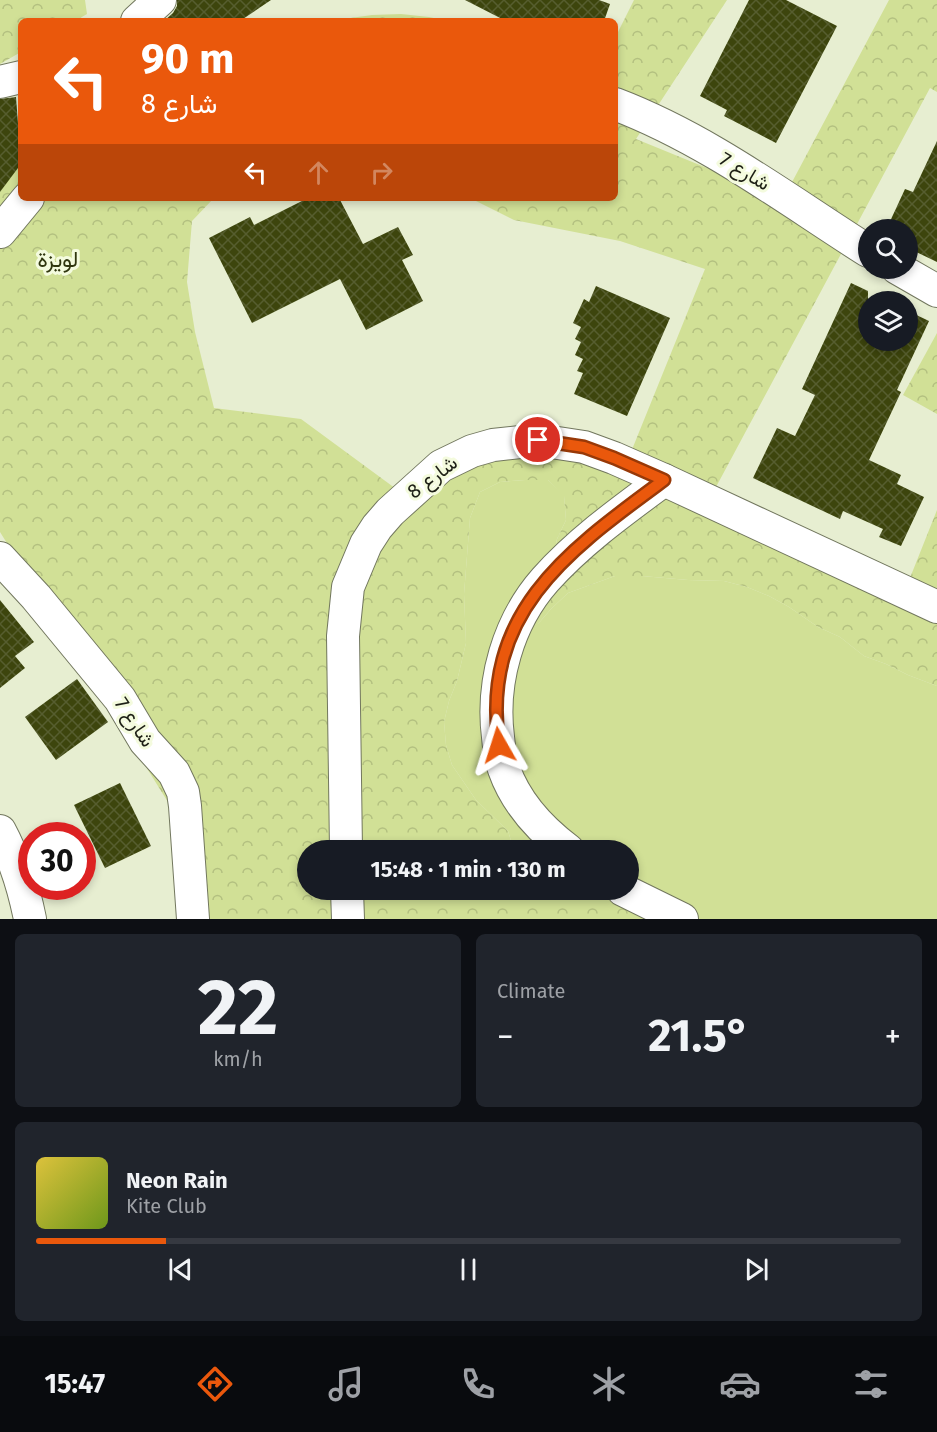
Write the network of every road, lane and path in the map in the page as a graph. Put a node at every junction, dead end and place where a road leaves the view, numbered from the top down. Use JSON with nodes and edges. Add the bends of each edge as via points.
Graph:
{"nodes":[{"id":1,"x":160,"y":0,"type":"edge"},
{"id":2,"x":140,"y":18,"type":"edge"},
{"id":3,"x":18,"y":78,"type":"edge"},
{"id":4,"x":0,"y":82,"type":"edge"},
{"id":5,"x":618,"y":105,"type":"edge"},
{"id":6,"x":26,"y":201,"type":"edge"},
{"id":7,"x":0,"y":232,"type":"edge"},
{"id":8,"x":858,"y":244,"type":"edge"},
{"id":9,"x":916,"y":279,"type":"edge"},
{"id":10,"x":937,"y":291,"type":"edge"},
{"id":11,"x":664,"y":480,"type":"junction"},
{"id":12,"x":0,"y":558,"type":"edge"},
{"id":13,"x":937,"y":607,"type":"edge"},
{"id":14,"x":0,"y":831,"type":"edge"},
{"id":15,"x":346,"y":840,"type":"edge"},
{"id":16,"x":556,"y":840,"type":"edge"},
{"id":17,"x":189,"y":881,"type":"junction"},
{"id":18,"x":639,"y":898,"type":"edge"},
{"id":19,"x":347,"y":900,"type":"edge"},
{"id":20,"x":30,"y":919,"type":"edge"},
{"id":21,"x":193,"y":919,"type":"edge"},
{"id":22,"x":209,"y":919,"type":"edge"},
{"id":23,"x":348,"y":919,"type":"edge"},
{"id":24,"x":682,"y":919,"type":"edge"}],
"edges":[{"from":1,"to":2,"type":"street"},
{"from":3,"to":4,"type":"street"},
{"from":5,"to":8,"type":"street","name":"شارع 7","via":[[729,160]]},
{"from":6,"to":7,"type":"street"},
{"from":9,"to":10,"type":"street"},
{"from":11,"to":13,"type":"street","name":"شارع 8"},
{"from":11,"to":15,"type":"street","name":"شارع 8","via":[[584,447],[538,440],[493,445],[472,450],[441,466],[377,527],[348,587],[344,612]]},
{"from":11,"to":16,"type":"street","via":[[589,537],[544,581],[516,622],[500,672],[496,721],[503,767],[521,803]]},
{"from":12,"to":17,"type":"street","name":"شارع 7","via":[[120,699],[151,750],[178,780],[185,806]]},
{"from":14,"to":20,"type":"street"},
{"from":17,"to":21,"type":"street","name":"شارع 7"},
{"from":17,"to":22,"type":"street"},
{"from":18,"to":24,"type":"street"},
{"from":19,"to":23,"type":"street"}]}
